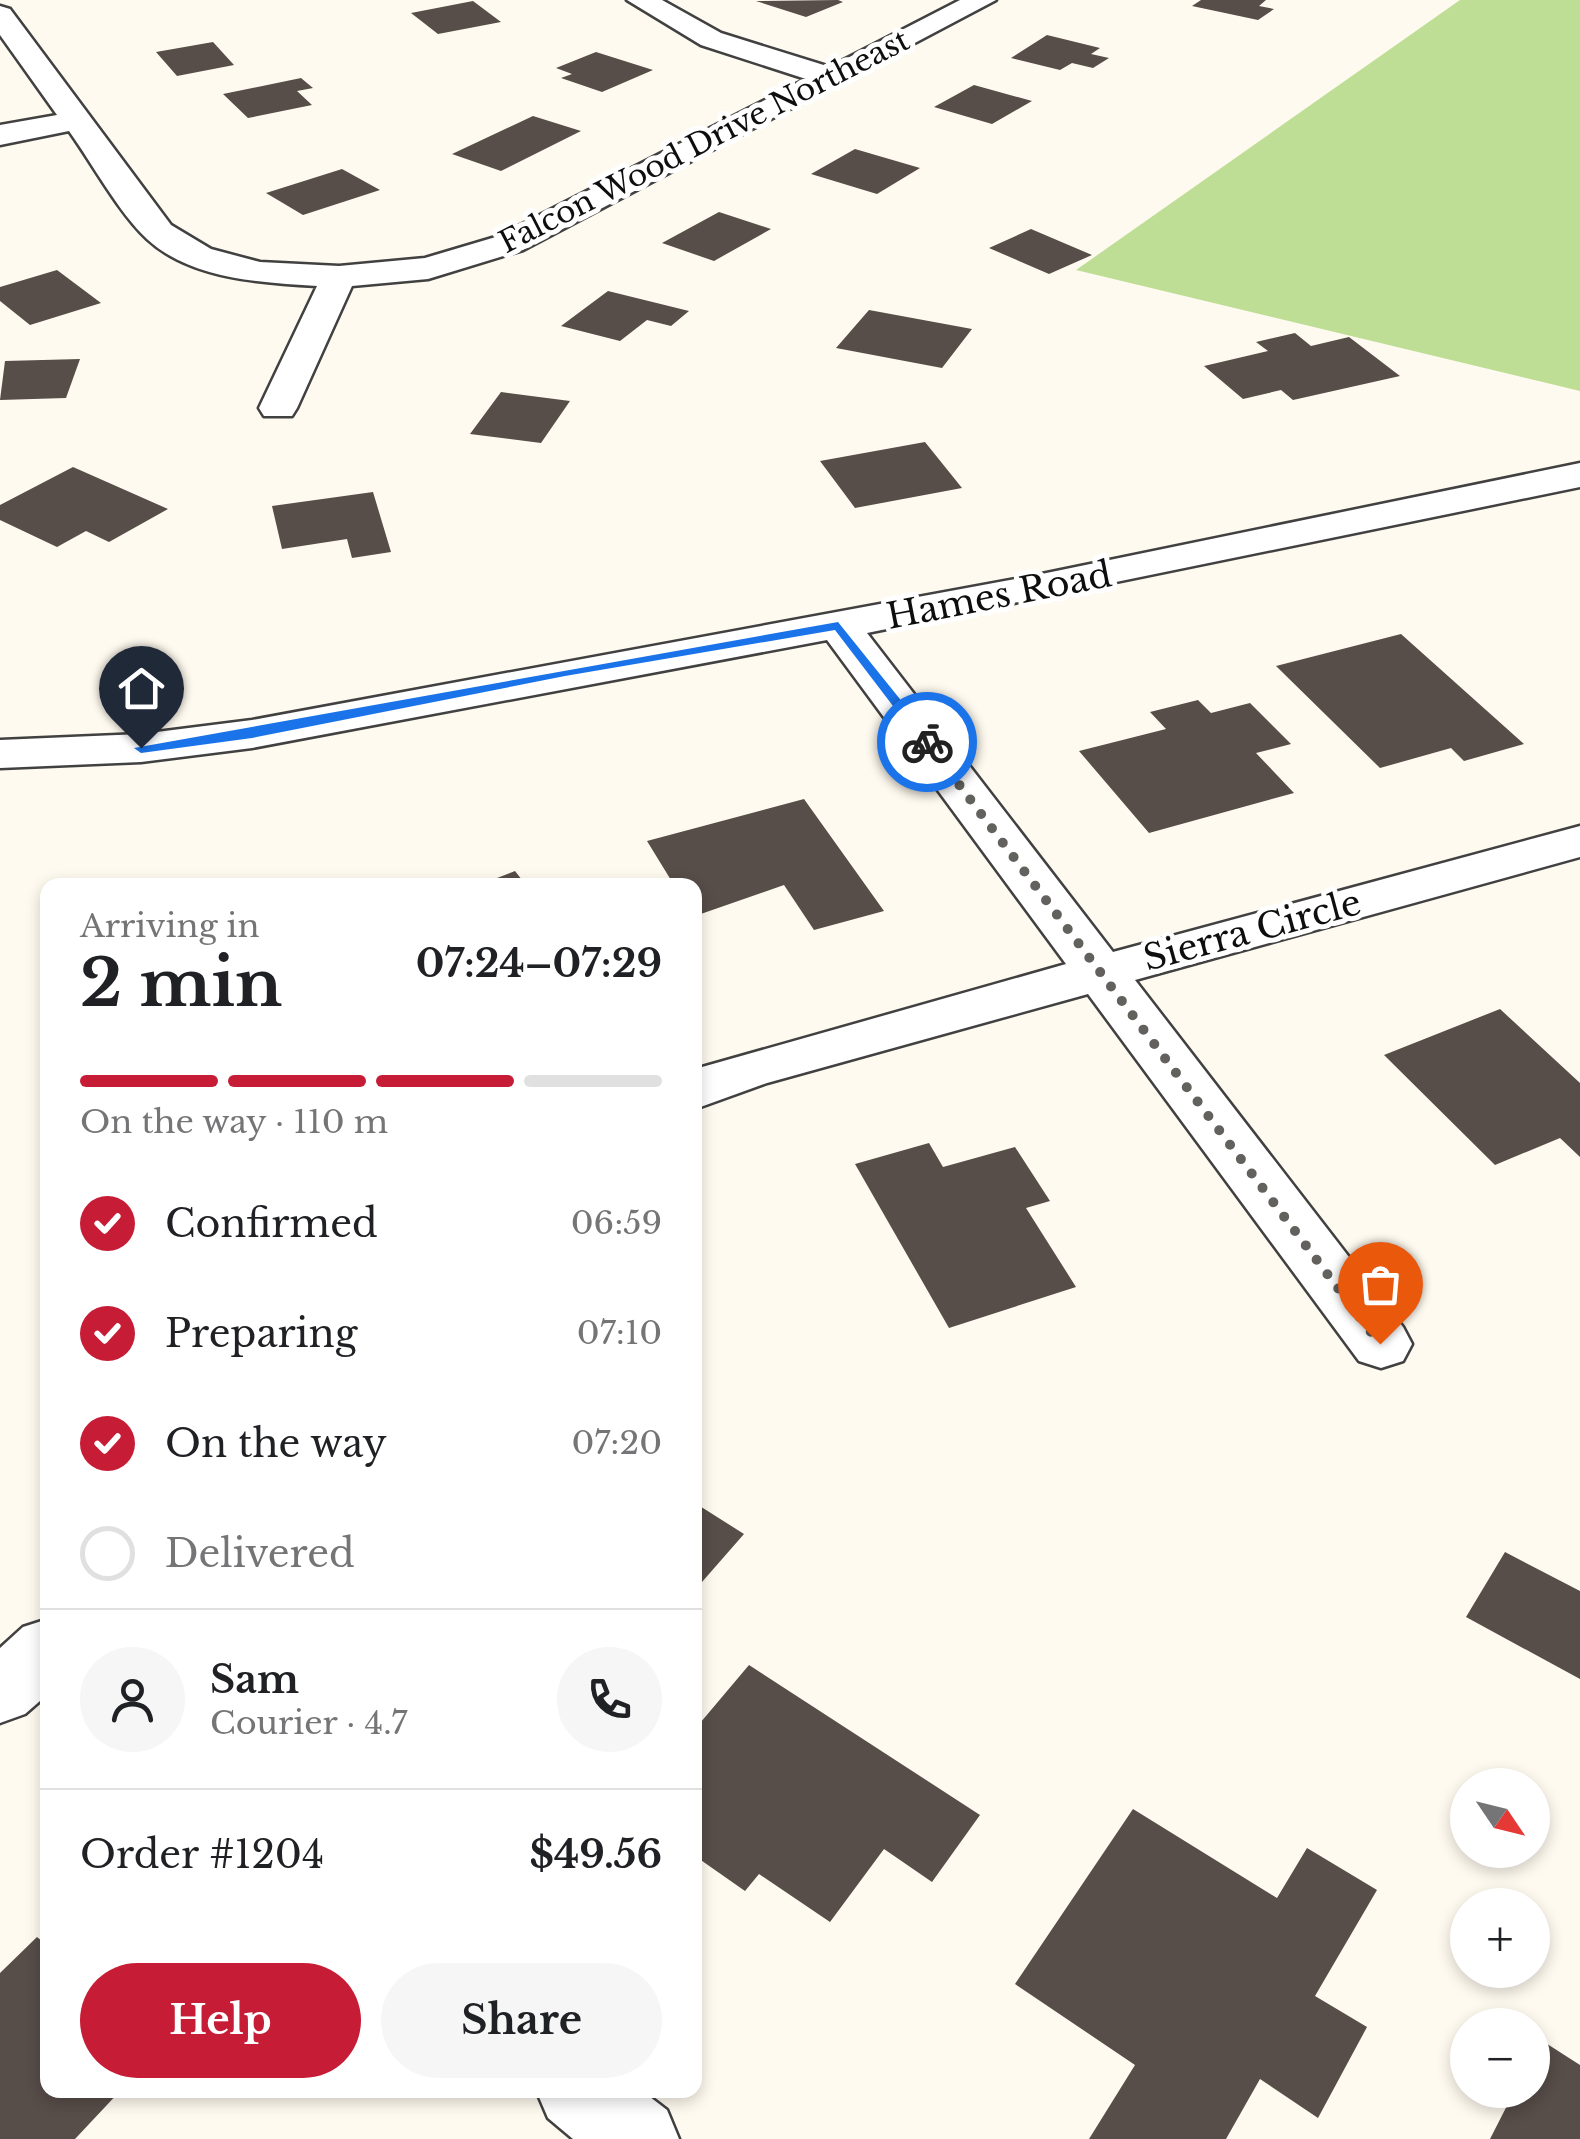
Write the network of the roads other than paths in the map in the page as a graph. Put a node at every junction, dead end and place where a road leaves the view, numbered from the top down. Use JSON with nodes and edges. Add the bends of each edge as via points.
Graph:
{"nodes":[{"id":1,"x":642,"y":0,"type":"edge"},
{"id":2,"x":982,"y":0,"type":"edge"},
{"id":3,"x":0,"y":15,"type":"edge"},
{"id":4,"x":832,"y":77,"type":"junction"},
{"id":5,"x":80,"y":120,"type":"junction"},
{"id":6,"x":0,"y":135,"type":"edge"},
{"id":7,"x":339,"y":277,"type":"junction"},
{"id":8,"x":278,"y":408,"type":"dead end"},
{"id":9,"x":1580,"y":475,"type":"edge"},
{"id":10,"x":838,"y":626,"type":"junction"},
{"id":11,"x":0,"y":754,"type":"edge"},
{"id":12,"x":1580,"y":841,"type":"edge"},
{"id":13,"x":1101,"y":970,"type":"junction"},
{"id":14,"x":702,"y":1087,"type":"edge"},
{"id":15,"x":1380,"y":1344,"type":"dead end"},
{"id":16,"x":586,"y":2098,"type":"edge"},
{"id":17,"x":638,"y":2139,"type":"edge"}],
"edges":[{"from":1,"to":4,"type":"street","via":[[711,38]]},
{"from":2,"to":4,"type":"street","name":"Falcon Wood Drive Northeast"},
{"from":3,"to":5,"type":"street","name":"Falcon Wood Drive Northeast"},
{"from":4,"to":7,"type":"street","name":"Falcon Wood Drive Northeast","via":[[511,242],[428,268]]},
{"from":5,"to":6,"type":"street"},
{"from":5,"to":7,"type":"street","name":"Falcon Wood Drive Northeast","via":[[159,232],[178,245],[259,272]]},
{"from":7,"to":8,"type":"street"},
{"from":9,"to":10,"type":"street","name":"Hames Road"},
{"from":10,"to":11,"type":"street","name":"Hames Road","via":[[252,734],[141,748]]},
{"from":10,"to":13,"type":"street"},
{"from":12,"to":13,"type":"street","name":"Sierra Circle"},
{"from":13,"to":14,"type":"street","name":"Sierra Circle"},
{"from":13,"to":15,"type":"street"},
{"from":16,"to":17,"type":"street"}]}
